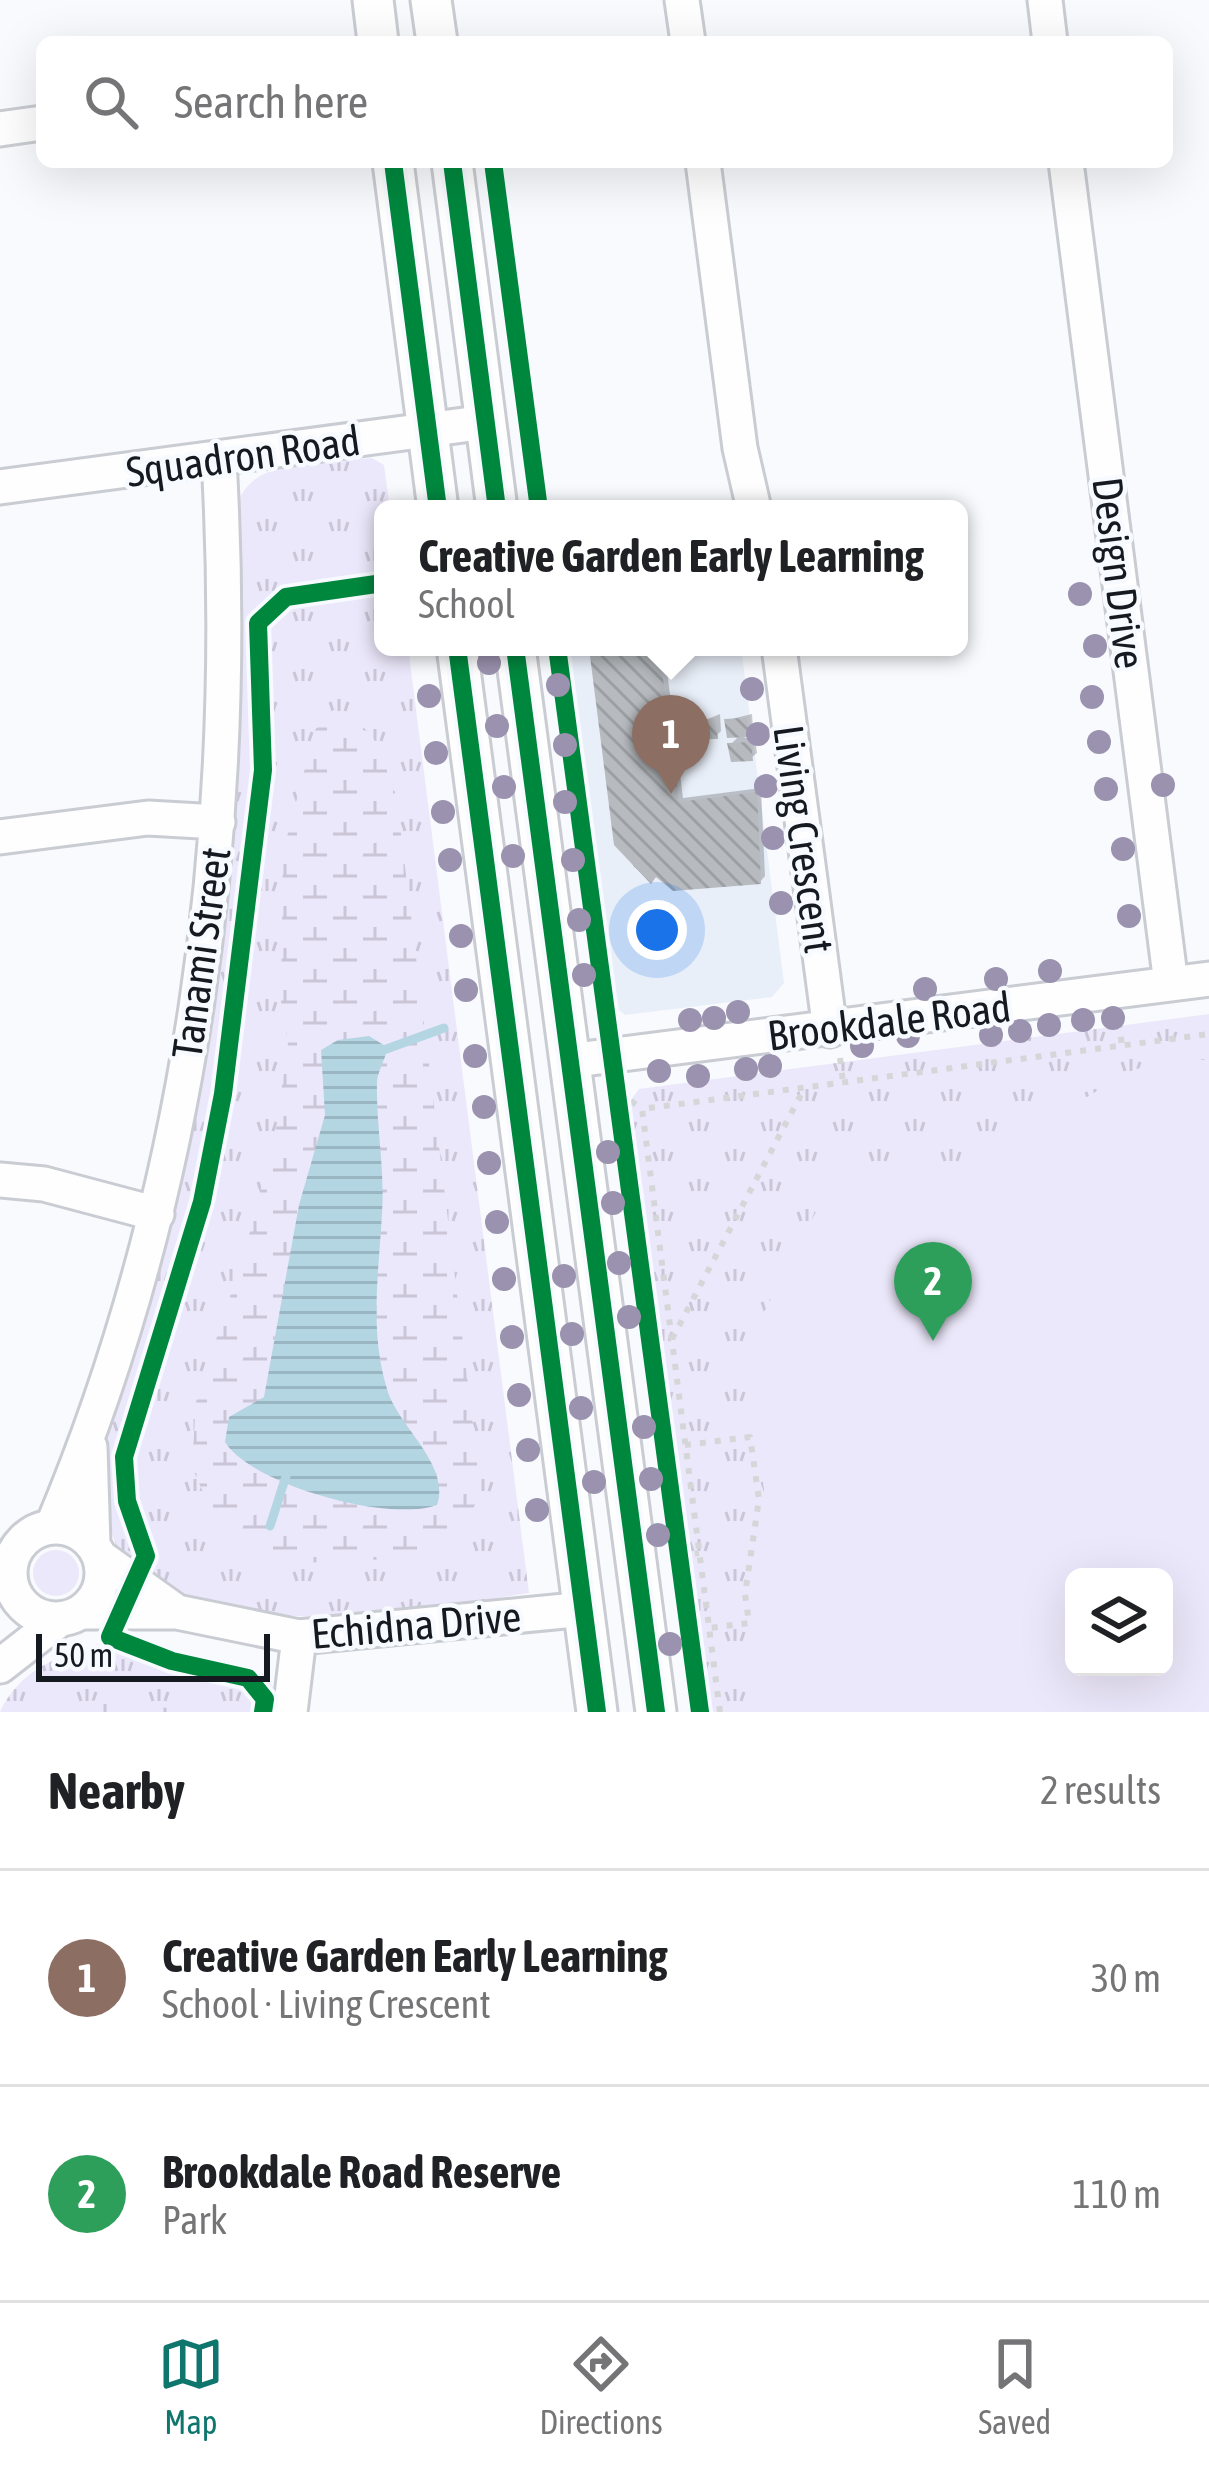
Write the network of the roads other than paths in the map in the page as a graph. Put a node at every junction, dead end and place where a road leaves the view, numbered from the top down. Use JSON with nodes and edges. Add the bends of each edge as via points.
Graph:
{"nodes":[{"id":1,"x":373,"y":0,"type":"edge"},
{"id":2,"x":431,"y":0,"type":"edge"},
{"id":3,"x":682,"y":0,"type":"edge"},
{"id":4,"x":1045,"y":0,"type":"edge"},
{"id":5,"x":377,"y":36,"type":"edge"},
{"id":6,"x":435,"y":36,"type":"edge"},
{"id":7,"x":687,"y":36,"type":"edge"},
{"id":8,"x":1049,"y":36,"type":"edge"},
{"id":9,"x":36,"y":124,"type":"edge"},
{"id":10,"x":0,"y":129,"type":"edge"},
{"id":11,"x":394,"y":168,"type":"edge"},
{"id":12,"x":453,"y":168,"type":"edge"},
{"id":13,"x":704,"y":168,"type":"edge"},
{"id":14,"x":1067,"y":168,"type":"edge"},
{"id":15,"x":486,"y":422,"type":"junction"},
{"id":16,"x":428,"y":430,"type":"junction"},
{"id":17,"x":219,"y":460,"type":"junction"},
{"id":18,"x":0,"y":487,"type":"edge"},
{"id":19,"x":437,"y":500,"type":"edge"},
{"id":20,"x":496,"y":500,"type":"edge"},
{"id":21,"x":752,"y":500,"type":"edge"},
{"id":22,"x":458,"y":656,"type":"edge"},
{"id":23,"x":516,"y":656,"type":"edge"},
{"id":24,"x":780,"y":656,"type":"edge"},
{"id":25,"x":218,"y":822,"type":"junction"},
{"id":26,"x":0,"y":836,"type":"edge"},
{"id":27,"x":1209,"y":979,"type":"edge"},
{"id":28,"x":1171,"y":984,"type":"junction"},
{"id":29,"x":508,"y":1027,"type":"junction"},
{"id":30,"x":835,"y":1044,"type":"junction"},
{"id":31,"x":568,"y":1061,"type":"junction"},
{"id":32,"x":0,"y":1180,"type":"edge"},
{"id":33,"x":157,"y":1214,"type":"junction"},
{"id":34,"x":89,"y":1433,"type":"junction"},
{"id":35,"x":26,"y":1532,"type":"edge"},
{"id":36,"x":96,"y":1551,"type":"junction"},
{"id":37,"x":9,"y":1576,"type":"edge"},
{"id":38,"x":585,"y":1609,"type":"junction"},
{"id":39,"x":177,"y":1612,"type":"junction"},
{"id":40,"x":71,"y":1616,"type":"junction"},
{"id":41,"x":298,"y":1637,"type":"junction"},
{"id":42,"x":0,"y":1642,"type":"edge"},
{"id":43,"x":0,"y":1666,"type":"edge"},
{"id":44,"x":290,"y":1712,"type":"edge"},
{"id":45,"x":597,"y":1712,"type":"edge"},
{"id":46,"x":656,"y":1712,"type":"edge"}],
"edges":[{"from":1,"to":5,"type":"street"},
{"from":2,"to":6,"type":"street"},
{"from":3,"to":7,"type":"street"},
{"from":4,"to":8,"type":"street"},
{"from":9,"to":10,"type":"street"},
{"from":11,"to":16,"type":"street"},
{"from":12,"to":15,"type":"street"},
{"from":13,"to":21,"type":"street"},
{"from":14,"to":28,"type":"street","name":"Design Drive"},
{"from":15,"to":16,"type":"street","name":"Squadron Road"},
{"from":15,"to":20,"type":"street"},
{"from":16,"to":17,"type":"street","name":"Squadron Road"},
{"from":16,"to":19,"type":"street"},
{"from":17,"to":18,"type":"street","name":"Squadron Road"},
{"from":17,"to":25,"type":"street","name":"Tanami Street","via":[[226,670]]},
{"from":22,"to":29,"type":"street"},
{"from":23,"to":31,"type":"street"},
{"from":24,"to":30,"type":"street","name":"Living Crescent"},
{"from":25,"to":26,"type":"street","via":[[148,818]]},
{"from":25,"to":33,"type":"street","name":"Tanami Street","via":[[204,960]]},
{"from":27,"to":28,"type":"street","name":"Brookdale Road"},
{"from":28,"to":30,"type":"street","name":"Brookdale Road"},
{"from":29,"to":31,"type":"street","via":[[536,1053]]},
{"from":29,"to":38,"type":"street"},
{"from":30,"to":31,"type":"street","name":"Brookdale Road"},
{"from":31,"to":46,"type":"street"},
{"from":32,"to":33,"type":"street"},
{"from":33,"to":34,"type":"street","name":"Tanami Street"},
{"from":34,"to":35,"type":"street","name":"Tanami Street"},
{"from":34,"to":36,"type":"street","name":"Tanami Street"},
{"from":35,"to":36,"type":"street","via":[[68,1528]]},
{"from":35,"to":37,"type":"street"},
{"from":36,"to":39,"type":"street","name":"Echidna Drive"},
{"from":36,"to":40,"type":"street","via":[[101,1587]]},
{"from":37,"to":40,"type":"street","via":[[34,1613]]},
{"from":37,"to":42,"type":"street"},
{"from":38,"to":41,"type":"street","name":"Echidna Drive"},
{"from":38,"to":45,"type":"street"},
{"from":39,"to":40,"type":"street","name":"Echidna Drive"},
{"from":39,"to":41,"type":"street","name":"Echidna Drive"},
{"from":40,"to":43,"type":"street"},
{"from":41,"to":44,"type":"street"}]}
